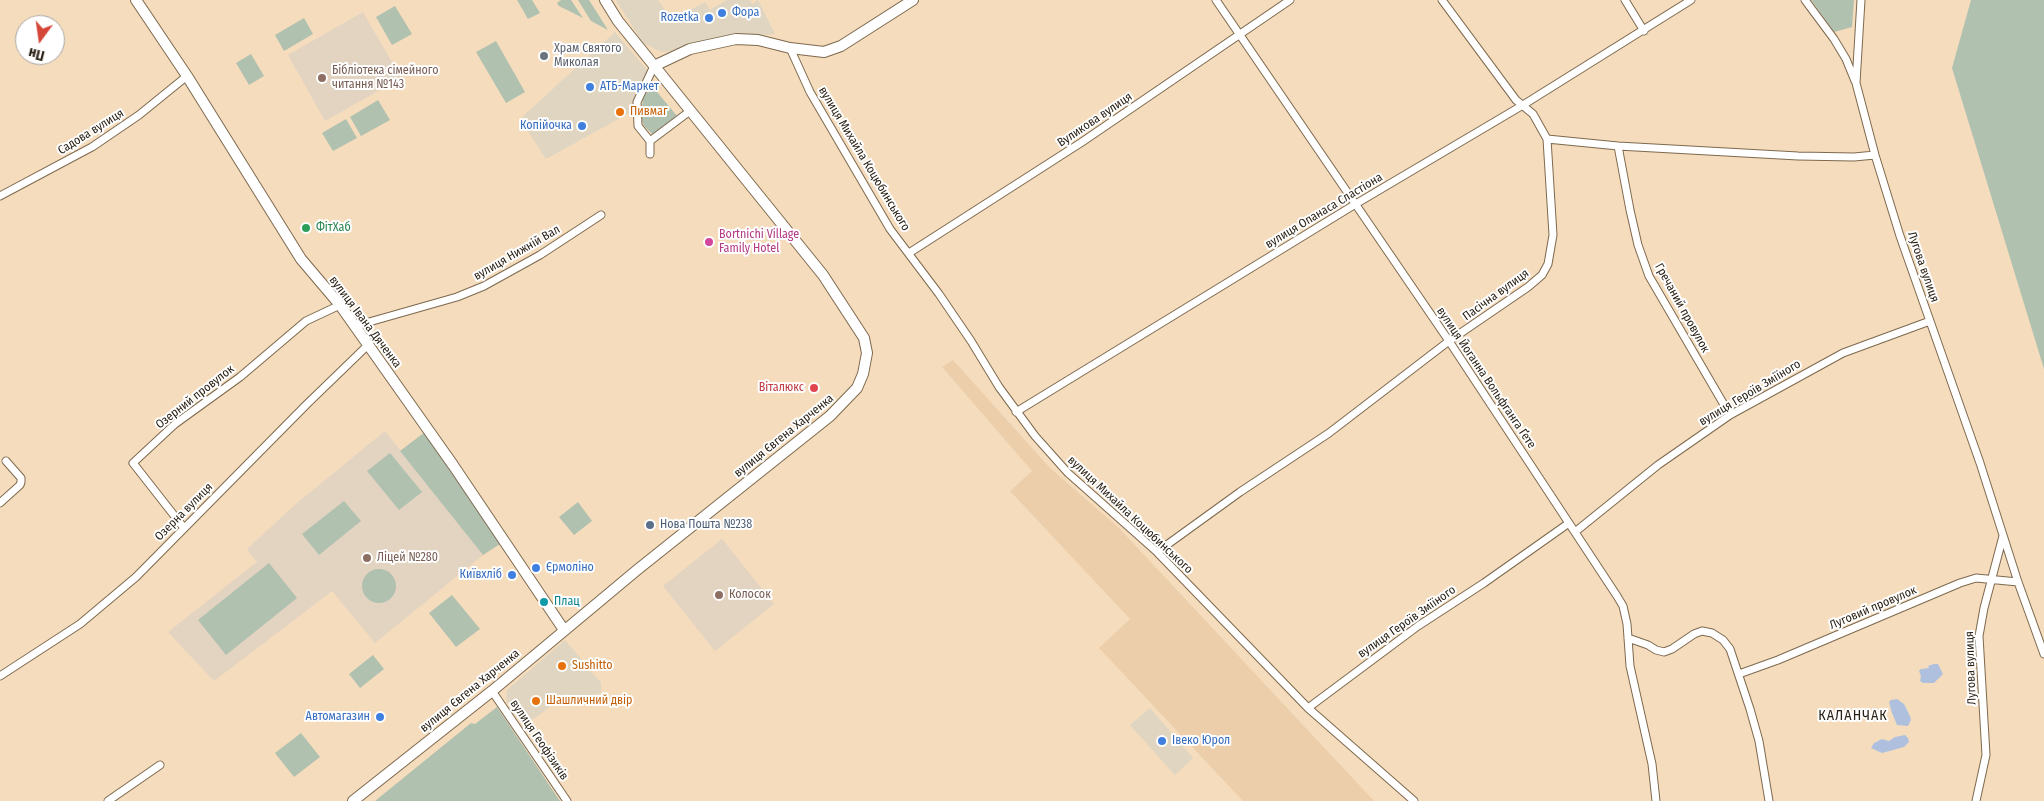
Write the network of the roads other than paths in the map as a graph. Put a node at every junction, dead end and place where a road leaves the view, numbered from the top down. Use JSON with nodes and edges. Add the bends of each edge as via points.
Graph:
{"nodes":[{"id":1,"x":136,"y":0,"type":"edge"},
{"id":2,"x":605,"y":0,"type":"edge"},
{"id":3,"x":913,"y":0,"type":"edge"},
{"id":4,"x":1216,"y":0,"type":"edge"},
{"id":5,"x":1290,"y":0,"type":"edge"},
{"id":6,"x":1442,"y":0,"type":"edge"},
{"id":7,"x":1625,"y":0,"type":"edge"},
{"id":8,"x":1691,"y":0,"type":"edge"},
{"id":9,"x":1805,"y":0,"type":"edge"},
{"id":10,"x":1861,"y":0,"type":"edge"},
{"id":11,"x":1644,"y":31,"type":"junction"},
{"id":12,"x":1239,"y":34,"type":"junction"},
{"id":13,"x":790,"y":48,"type":"junction"},
{"id":14,"x":654,"y":66,"type":"junction"},
{"id":15,"x":186,"y":76,"type":"junction"},
{"id":16,"x":1856,"y":83,"type":"junction"},
{"id":17,"x":1523,"y":104,"type":"junction"},
{"id":18,"x":690,"y":111,"type":"junction"},
{"id":19,"x":1548,"y":139,"type":"junction"},
{"id":20,"x":650,"y":141,"type":"junction"},
{"id":21,"x":1618,"y":146,"type":"junction"},
{"id":22,"x":650,"y":154,"type":"dead end"},
{"id":23,"x":1875,"y":155,"type":"junction"},
{"id":24,"x":0,"y":196,"type":"edge"},
{"id":25,"x":1354,"y":205,"type":"junction"},
{"id":26,"x":601,"y":216,"type":"dead end"},
{"id":27,"x":909,"y":253,"type":"junction"},
{"id":28,"x":340,"y":305,"type":"junction"},
{"id":29,"x":1930,"y":321,"type":"junction"},
{"id":30,"x":355,"y":326,"type":"junction"},
{"id":31,"x":1449,"y":341,"type":"junction"},
{"id":32,"x":368,"y":345,"type":"junction"},
{"id":33,"x":1016,"y":412,"type":"junction"},
{"id":34,"x":1730,"y":415,"type":"junction"},
{"id":35,"x":6,"y":461,"type":"dead end"},
{"id":36,"x":0,"y":503,"type":"edge"},
{"id":37,"x":1569,"y":523,"type":"junction"},
{"id":38,"x":184,"y":528,"type":"junction"},
{"id":39,"x":1575,"y":532,"type":"junction"},
{"id":40,"x":2003,"y":535,"type":"junction"},
{"id":41,"x":1157,"y":552,"type":"junction"},
{"id":42,"x":1991,"y":579,"type":"junction"},
{"id":43,"x":2018,"y":582,"type":"junction"},
{"id":44,"x":564,"y":630,"type":"junction"},
{"id":45,"x":1628,"y":638,"type":"junction"},
{"id":46,"x":2044,"y":654,"type":"edge"},
{"id":47,"x":1740,"y":674,"type":"junction"},
{"id":48,"x":0,"y":676,"type":"edge"},
{"id":49,"x":492,"y":691,"type":"junction"},
{"id":50,"x":1308,"y":708,"type":"junction"},
{"id":51,"x":160,"y":765,"type":"dead end"},
{"id":52,"x":108,"y":801,"type":"edge"},
{"id":53,"x":353,"y":801,"type":"edge"},
{"id":54,"x":567,"y":801,"type":"edge"},
{"id":55,"x":1414,"y":801,"type":"edge"},
{"id":56,"x":1656,"y":801,"type":"edge"},
{"id":57,"x":1769,"y":801,"type":"edge"},
{"id":58,"x":1976,"y":801,"type":"edge"}],
"edges":[{"from":1,"to":15,"type":"main road","name":"вулиця Івана Дяченка"},
{"from":2,"to":14,"type":"main road","name":"вулиця Євгена Харченка"},
{"from":3,"to":13,"type":"main road","via":[[841,46],[824,52]]},
{"from":4,"to":12,"type":"street","name":"вулиця Йоганна Вольфганга Ґете"},
{"from":5,"to":12,"type":"street","name":"Вуликова вулиця"},
{"from":6,"to":17,"type":"street","via":[[1516,100]]},
{"from":7,"to":11,"type":"street"},
{"from":8,"to":11,"type":"street","name":"вулиця Опанаса Сластіона"},
{"from":9,"to":16,"type":"street","via":[[1834,39]]},
{"from":10,"to":16,"type":"street","name":"Лугова вулиця"},
{"from":11,"to":17,"type":"street","name":"вулиця Опанаса Сластіона"},
{"from":12,"to":25,"type":"street","name":"вулиця Йоганна Вольфганга Ґете"},
{"from":12,"to":27,"type":"street","name":"Вуликова вулиця","via":[[1082,142]]},
{"from":13,"to":14,"type":"main road","via":[[758,40],[736,39],[690,50]]},
{"from":13,"to":27,"type":"street","name":"вулиця Михайла Коцюбинського","via":[[810,92],[890,229]]},
{"from":14,"to":18,"type":"main road","name":"вулиця Євгена Харченка"},
{"from":14,"to":20,"type":"street","via":[[637,102],[638,126]]},
{"from":15,"to":24,"type":"street","name":"Садова вулиця","via":[[139,115],[92,147]]},
{"from":15,"to":28,"type":"main road","name":"вулиця Івана Дяченка","via":[[301,259]]},
{"from":16,"to":23,"type":"street","name":"Лугова вулиця"},
{"from":17,"to":19,"type":"street"},
{"from":17,"to":25,"type":"street","name":"вулиця Опанаса Сластіона"},
{"from":18,"to":20,"type":"street"},
{"from":18,"to":44,"type":"main road","name":"вулиця Євгена Харченка","via":[[823,276],[856,323],[864,338],[863,374],[856,388],[830,416]]},
{"from":19,"to":21,"type":"street"},
{"from":19,"to":31,"type":"street","name":"Пасічна вулиця","via":[[1553,234],[1548,264],[1542,275],[1528,287]]},
{"from":20,"to":22,"type":"street"},
{"from":21,"to":23,"type":"street","via":[[1808,156]]},
{"from":21,"to":34,"type":"street","name":"Гречаний провулок","via":[[1638,245],[1649,276]]},
{"from":23,"to":29,"type":"street","name":"Лугова вулиця"},
{"from":25,"to":31,"type":"street","name":"вулиця Йоганна Вольфганга Ґете"},
{"from":25,"to":33,"type":"street","name":"вулиця Опанаса Сластіона"},
{"from":26,"to":30,"type":"street","name":"вулиця Нижній Вал","via":[[484,286]]},
{"from":27,"to":33,"type":"street","name":"вулиця Михайла Коцюбинського"},
{"from":28,"to":30,"type":"main road","name":"вулиця Івана Дяченка"},
{"from":28,"to":38,"type":"street","name":"Озерний провулок","via":[[306,321],[240,377],[175,424],[133,463]]},
{"from":29,"to":34,"type":"street","name":"вулиця Героїв Зміїного","via":[[1843,353]]},
{"from":29,"to":40,"type":"street","name":"Лугова вулиця"},
{"from":30,"to":32,"type":"main road","name":"вулиця Івана Дяченка"},
{"from":31,"to":37,"type":"street","name":"вулиця Йоганна Вольфганга Ґете"},
{"from":31,"to":41,"type":"street","name":"Пасічна вулиця","via":[[1329,433]]},
{"from":32,"to":38,"type":"street","name":"Озерна вулиця"},
{"from":32,"to":44,"type":"main road","name":"вулиця Івана Дяченка"},
{"from":33,"to":41,"type":"street","name":"вулиця Михайла Коцюбинського","via":[[1068,473]]},
{"from":34,"to":39,"type":"street","name":"вулиця Героїв Зміїного","via":[[1658,465]]},
{"from":35,"to":36,"type":"street","via":[[21,482]]},
{"from":37,"to":39,"type":"street","name":"вулиця Йоганна Вольфганга Ґете"},
{"from":37,"to":50,"type":"street","name":"вулиця Героїв Зміїного","via":[[1418,626]]},
{"from":38,"to":48,"type":"street","name":"Озерна вулиця","via":[[136,577],[80,624]]},
{"from":39,"to":45,"type":"street","name":"вулиця Йоганна Вольфганга Ґете","via":[[1623,606]]},
{"from":40,"to":42,"type":"street","name":"Лугова вулиця"},
{"from":40,"to":43,"type":"street","name":"Лугова вулиця"},
{"from":41,"to":50,"type":"street","name":"вулиця Михайла Коцюбинського"},
{"from":42,"to":43,"type":"street","name":"Луговий провулок"},
{"from":42,"to":47,"type":"street","name":"Луговий провулок","via":[[1976,578],[1960,583]]},
{"from":42,"to":58,"type":"street","name":"Лугова вулиця","via":[[1979,636],[1986,749]]},
{"from":43,"to":46,"type":"street","name":"Лугова вулиця"},
{"from":44,"to":49,"type":"main road","name":"вулиця Євгена Харченка"},
{"from":45,"to":47,"type":"street","via":[[1664,652],[1694,634],[1702,631],[1712,633],[1730,649]]},
{"from":45,"to":56,"type":"street","name":"вулиця Йоганна Вольфганга Ґете","via":[[1630,666],[1652,764]]},
{"from":47,"to":57,"type":"street","via":[[1759,741]]},
{"from":49,"to":53,"type":"main road","name":"вулиця Євгена Харченка"},
{"from":49,"to":54,"type":"street","name":"вулиця Геофізиків"},
{"from":50,"to":55,"type":"street","name":"вулиця Михайла Коцюбинського"},
{"from":51,"to":52,"type":"street"}]}
